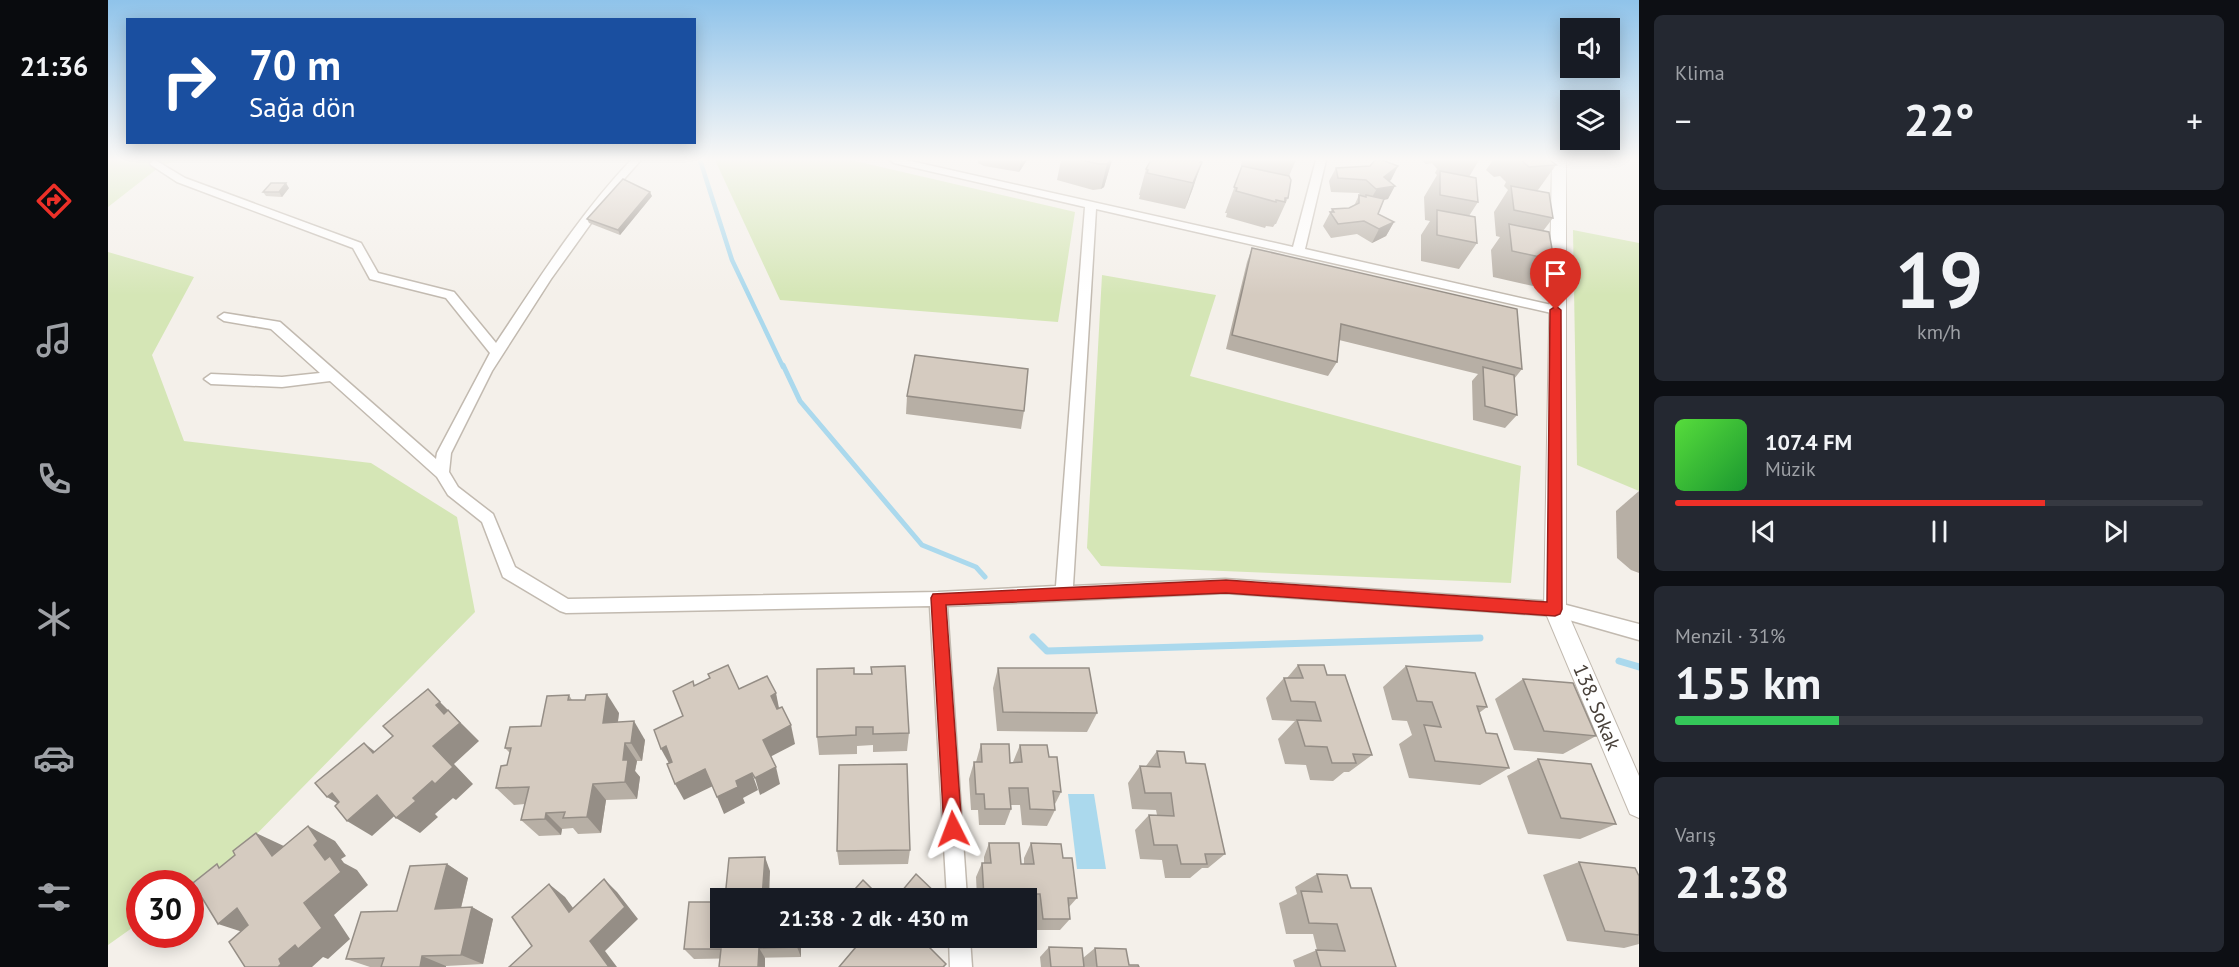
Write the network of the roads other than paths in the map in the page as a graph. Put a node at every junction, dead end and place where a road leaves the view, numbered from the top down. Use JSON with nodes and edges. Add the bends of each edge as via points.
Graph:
{"nodes":[{"id":1,"x":248,"y":205,"type":"edge"},
{"id":2,"x":599,"y":205,"type":"edge"},
{"id":3,"x":1090,"y":205,"type":"edge"},
{"id":4,"x":1095,"y":205,"type":"edge"},
{"id":5,"x":1310,"y":205,"type":"edge"},
{"id":6,"x":1557,"y":205,"type":"edge"},
{"id":7,"x":1298,"y":252,"type":"junction"},
{"id":8,"x":1556,"y":310,"type":"junction"},
{"id":9,"x":224,"y":317,"type":"dead end"},
{"id":10,"x":497,"y":353,"type":"junction"},
{"id":11,"x":332,"y":376,"type":"junction"},
{"id":12,"x":211,"y":379,"type":"dead end"},
{"id":13,"x":442,"y":473,"type":"junction"},
{"id":14,"x":1064,"y":593,"type":"junction"},
{"id":15,"x":938,"y":598,"type":"junction"},
{"id":16,"x":1555,"y":609,"type":"junction"},
{"id":17,"x":1639,"y":632,"type":"edge"},
{"id":18,"x":1639,"y":805,"type":"edge"},
{"id":19,"x":956,"y":888,"type":"edge"},
{"id":20,"x":960,"y":948,"type":"edge"},
{"id":21,"x":961,"y":967,"type":"edge"}],
"edges":[{"from":1,"to":10,"type":"street","via":[[357,246],[374,276],[450,295]]},
{"from":2,"to":10,"type":"street"},
{"from":3,"to":14,"type":"street"},
{"from":4,"to":7,"type":"street"},
{"from":5,"to":7,"type":"street"},
{"from":6,"to":8,"type":"street"},
{"from":7,"to":8,"type":"street"},
{"from":8,"to":16,"type":"street"},
{"from":9,"to":11,"type":"street","via":[[275,325]]},
{"from":10,"to":13,"type":"street","via":[[444,453]]},
{"from":11,"to":12,"type":"street","via":[[282,382]]},
{"from":11,"to":13,"type":"street"},
{"from":13,"to":15,"type":"street","via":[[453,491],[488,518],[509,572],[566,606]]},
{"from":14,"to":15,"type":"street"},
{"from":14,"to":16,"type":"street","via":[[1226,586]]},
{"from":15,"to":19,"type":"street"},
{"from":16,"to":17,"type":"street"},
{"from":16,"to":18,"type":"street","name":"138. Sokak"},
{"from":20,"to":21,"type":"street"}]}
